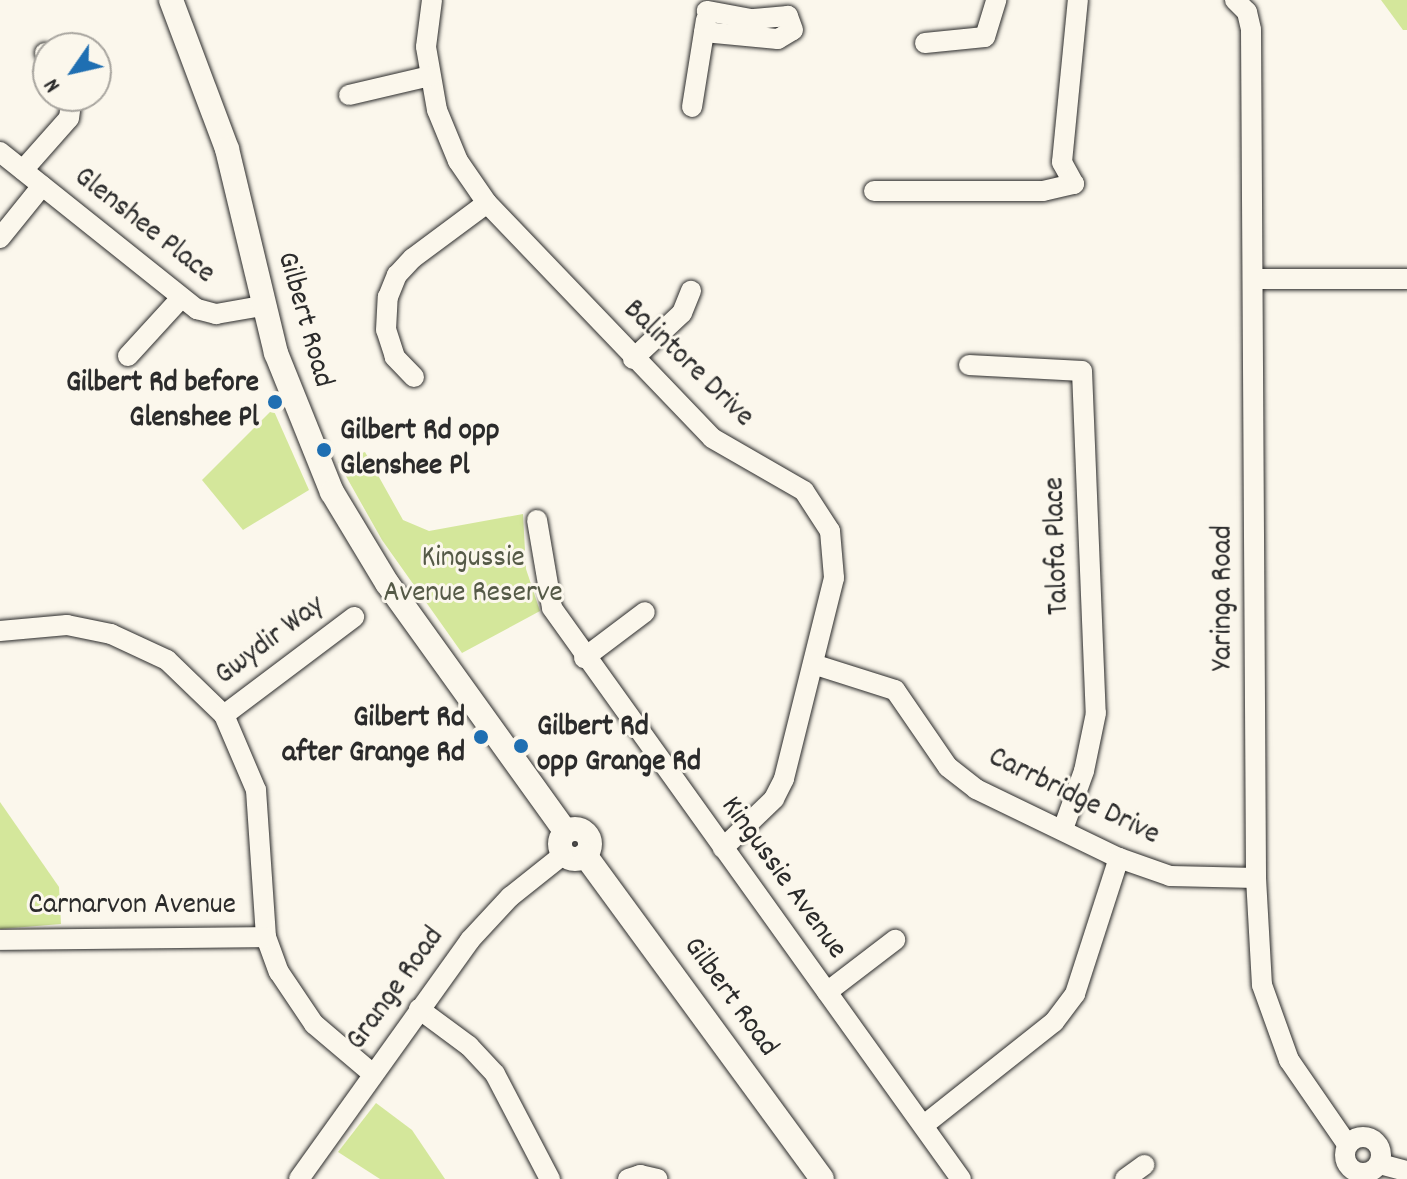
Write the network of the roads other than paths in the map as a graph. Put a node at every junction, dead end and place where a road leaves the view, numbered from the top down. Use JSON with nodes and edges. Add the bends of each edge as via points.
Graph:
{"nodes":[{"id":1,"x":171,"y":0,"type":"edge"},
{"id":2,"x":432,"y":0,"type":"edge"},
{"id":3,"x":996,"y":0,"type":"edge"},
{"id":4,"x":1078,"y":0,"type":"edge"},
{"id":5,"x":1235,"y":0,"type":"edge"},
{"id":6,"x":706,"y":5,"type":"edge"},
{"id":7,"x":704,"y":32,"type":"junction"},
{"id":8,"x":925,"y":43,"type":"dead end"},
{"id":9,"x":430,"y":76,"type":"junction"},
{"id":10,"x":349,"y":95,"type":"dead end"},
{"id":11,"x":692,"y":107,"type":"dead end"},
{"id":12,"x":70,"y":112,"type":"edge"},
{"id":13,"x":0,"y":152,"type":"edge"},
{"id":14,"x":23,"y":170,"type":"junction"},
{"id":15,"x":42,"y":186,"type":"junction"},
{"id":16,"x":874,"y":191,"type":"dead end"},
{"id":17,"x":487,"y":203,"type":"junction"},
{"id":18,"x":0,"y":238,"type":"edge"},
{"id":19,"x":1253,"y":279,"type":"junction"},
{"id":20,"x":1407,"y":279,"type":"edge"},
{"id":21,"x":691,"y":291,"type":"dead end"},
{"id":22,"x":181,"y":298,"type":"junction"},
{"id":23,"x":262,"y":306,"type":"junction"},
{"id":24,"x":128,"y":356,"type":"dead end"},
{"id":25,"x":633,"y":359,"type":"junction"},
{"id":26,"x":969,"y":365,"type":"dead end"},
{"id":27,"x":414,"y":377,"type":"dead end"},
{"id":28,"x":537,"y":520,"type":"dead end"},
{"id":29,"x":645,"y":612,"type":"dead end"},
{"id":30,"x":354,"y":617,"type":"dead end"},
{"id":31,"x":0,"y":631,"type":"edge"},
{"id":32,"x":584,"y":658,"type":"junction"},
{"id":33,"x":816,"y":665,"type":"junction"},
{"id":34,"x":224,"y":715,"type":"junction"},
{"id":35,"x":1063,"y":829,"type":"junction"},
{"id":36,"x":571,"y":847,"type":"junction"},
{"id":37,"x":723,"y":848,"type":"junction"},
{"id":38,"x":1119,"y":858,"type":"junction"},
{"id":39,"x":1256,"y":878,"type":"junction"},
{"id":40,"x":266,"y":937,"type":"junction"},
{"id":41,"x":0,"y":940,"type":"edge"},
{"id":42,"x":895,"y":940,"type":"dead end"},
{"id":43,"x":827,"y":992,"type":"junction"},
{"id":44,"x":419,"y":1009,"type":"junction"},
{"id":45,"x":373,"y":1074,"type":"junction"},
{"id":46,"x":924,"y":1125,"type":"junction"},
{"id":47,"x":1347,"y":1144,"type":"junction"},
{"id":48,"x":1380,"y":1164,"type":"junction"},
{"id":49,"x":1144,"y":1165,"type":"dead end"},
{"id":50,"x":1407,"y":1171,"type":"edge"},
{"id":51,"x":1352,"y":1176,"type":"edge"},
{"id":52,"x":299,"y":1179,"type":"edge"},
{"id":53,"x":550,"y":1179,"type":"edge"},
{"id":54,"x":628,"y":1179,"type":"edge"},
{"id":55,"x":658,"y":1179,"type":"edge"},
{"id":56,"x":822,"y":1179,"type":"edge"},
{"id":57,"x":961,"y":1179,"type":"edge"},
{"id":58,"x":1125,"y":1179,"type":"edge"}],
"edges":[{"from":1,"to":23,"type":"main road","name":"Gilbert Road","via":[[227,149]]},
{"from":2,"to":9,"type":"street","name":"Balintore Drive","via":[[426,47]]},
{"from":3,"to":8,"type":"street","via":[[992,28],[985,37]]},
{"from":4,"to":16,"type":"street","via":[[1062,162],[1074,184],[1043,191]]},
{"from":5,"to":19,"type":"street","name":"Yaringa Road","via":[[1247,12],[1251,30]]},
{"from":6,"to":7,"type":"street"},
{"from":6,"to":7,"type":"street","via":[[751,19],[788,16],[793,30],[778,39]]},
{"from":7,"to":11,"type":"street"},
{"from":9,"to":10,"type":"street"},
{"from":9,"to":17,"type":"street","name":"Balintore Drive","via":[[446,135]]},
{"from":12,"to":14,"type":"street"},
{"from":13,"to":14,"type":"street","name":"Glenshee Place"},
{"from":14,"to":15,"type":"street","name":"Glenshee Place"},
{"from":15,"to":18,"type":"street"},
{"from":15,"to":22,"type":"street","name":"Glenshee Place"},
{"from":17,"to":25,"type":"street","name":"Balintore Drive"},
{"from":17,"to":27,"type":"street","via":[[397,275],[388,297],[386,330],[395,357]]},
{"from":19,"to":20,"type":"street"},
{"from":19,"to":39,"type":"street","name":"Yaringa Road"},
{"from":21,"to":25,"type":"street","via":[[682,313]]},
{"from":22,"to":23,"type":"street","name":"Glenshee Place","via":[[216,314]]},
{"from":22,"to":24,"type":"street"},
{"from":23,"to":36,"type":"main road","name":"Gilbert Road","via":[[309,446],[345,517]]},
{"from":25,"to":33,"type":"street","name":"Balintore Drive","via":[[712,438],[786,479],[821,511],[835,553]]},
{"from":26,"to":35,"type":"street","name":"Talofa Place","via":[[1082,371],[1096,713],[1084,771]]},
{"from":28,"to":32,"type":"street","name":"Kingussie Avenue","via":[[546,592]]},
{"from":29,"to":32,"type":"street"},
{"from":30,"to":34,"type":"street","name":"Gwydir Way"},
{"from":31,"to":34,"type":"street","via":[[67,625],[111,634],[167,660]]},
{"from":32,"to":37,"type":"street","name":"Kingussie Avenue"},
{"from":33,"to":35,"type":"street","name":"Carrbridge Drive","via":[[895,690],[948,767],[976,789]]},
{"from":33,"to":37,"type":"street","name":"Balintore Drive","via":[[774,799]]},
{"from":34,"to":40,"type":"street","via":[[256,790]]},
{"from":35,"to":38,"type":"street","name":"Carrbridge Drive"},
{"from":36,"to":44,"type":"street","name":"Grange Road","via":[[510,897]]},
{"from":36,"to":56,"type":"main road","name":"Gilbert Road"},
{"from":37,"to":43,"type":"street","name":"Kingussie Avenue"},
{"from":38,"to":39,"type":"street","name":"Carrbridge Drive","via":[[1170,876]]},
{"from":38,"to":46,"type":"street","via":[[1075,994],[1061,1013]]},
{"from":39,"to":47,"type":"street","name":"Yaringa Road","via":[[1262,985],[1289,1060]]},
{"from":40,"to":41,"type":"street","name":"Carnarvon Avenue"},
{"from":40,"to":45,"type":"street","via":[[297,1005],[331,1042]]},
{"from":42,"to":43,"type":"street"},
{"from":43,"to":46,"type":"street","name":"Kingussie Avenue"},
{"from":44,"to":45,"type":"street","name":"Grange Road"},
{"from":44,"to":53,"type":"street","via":[[469,1046],[495,1074]]},
{"from":45,"to":52,"type":"street","name":"Grange Road"},
{"from":46,"to":57,"type":"street","name":"Kingussie Avenue"},
{"from":47,"to":48,"type":"street","via":[[1366,1136],[1379,1144]]},
{"from":47,"to":51,"type":"street"},
{"from":48,"to":50,"type":"street"},
{"from":48,"to":51,"type":"street"},
{"from":49,"to":58,"type":"street"},
{"from":54,"to":55,"type":"street"}]}
